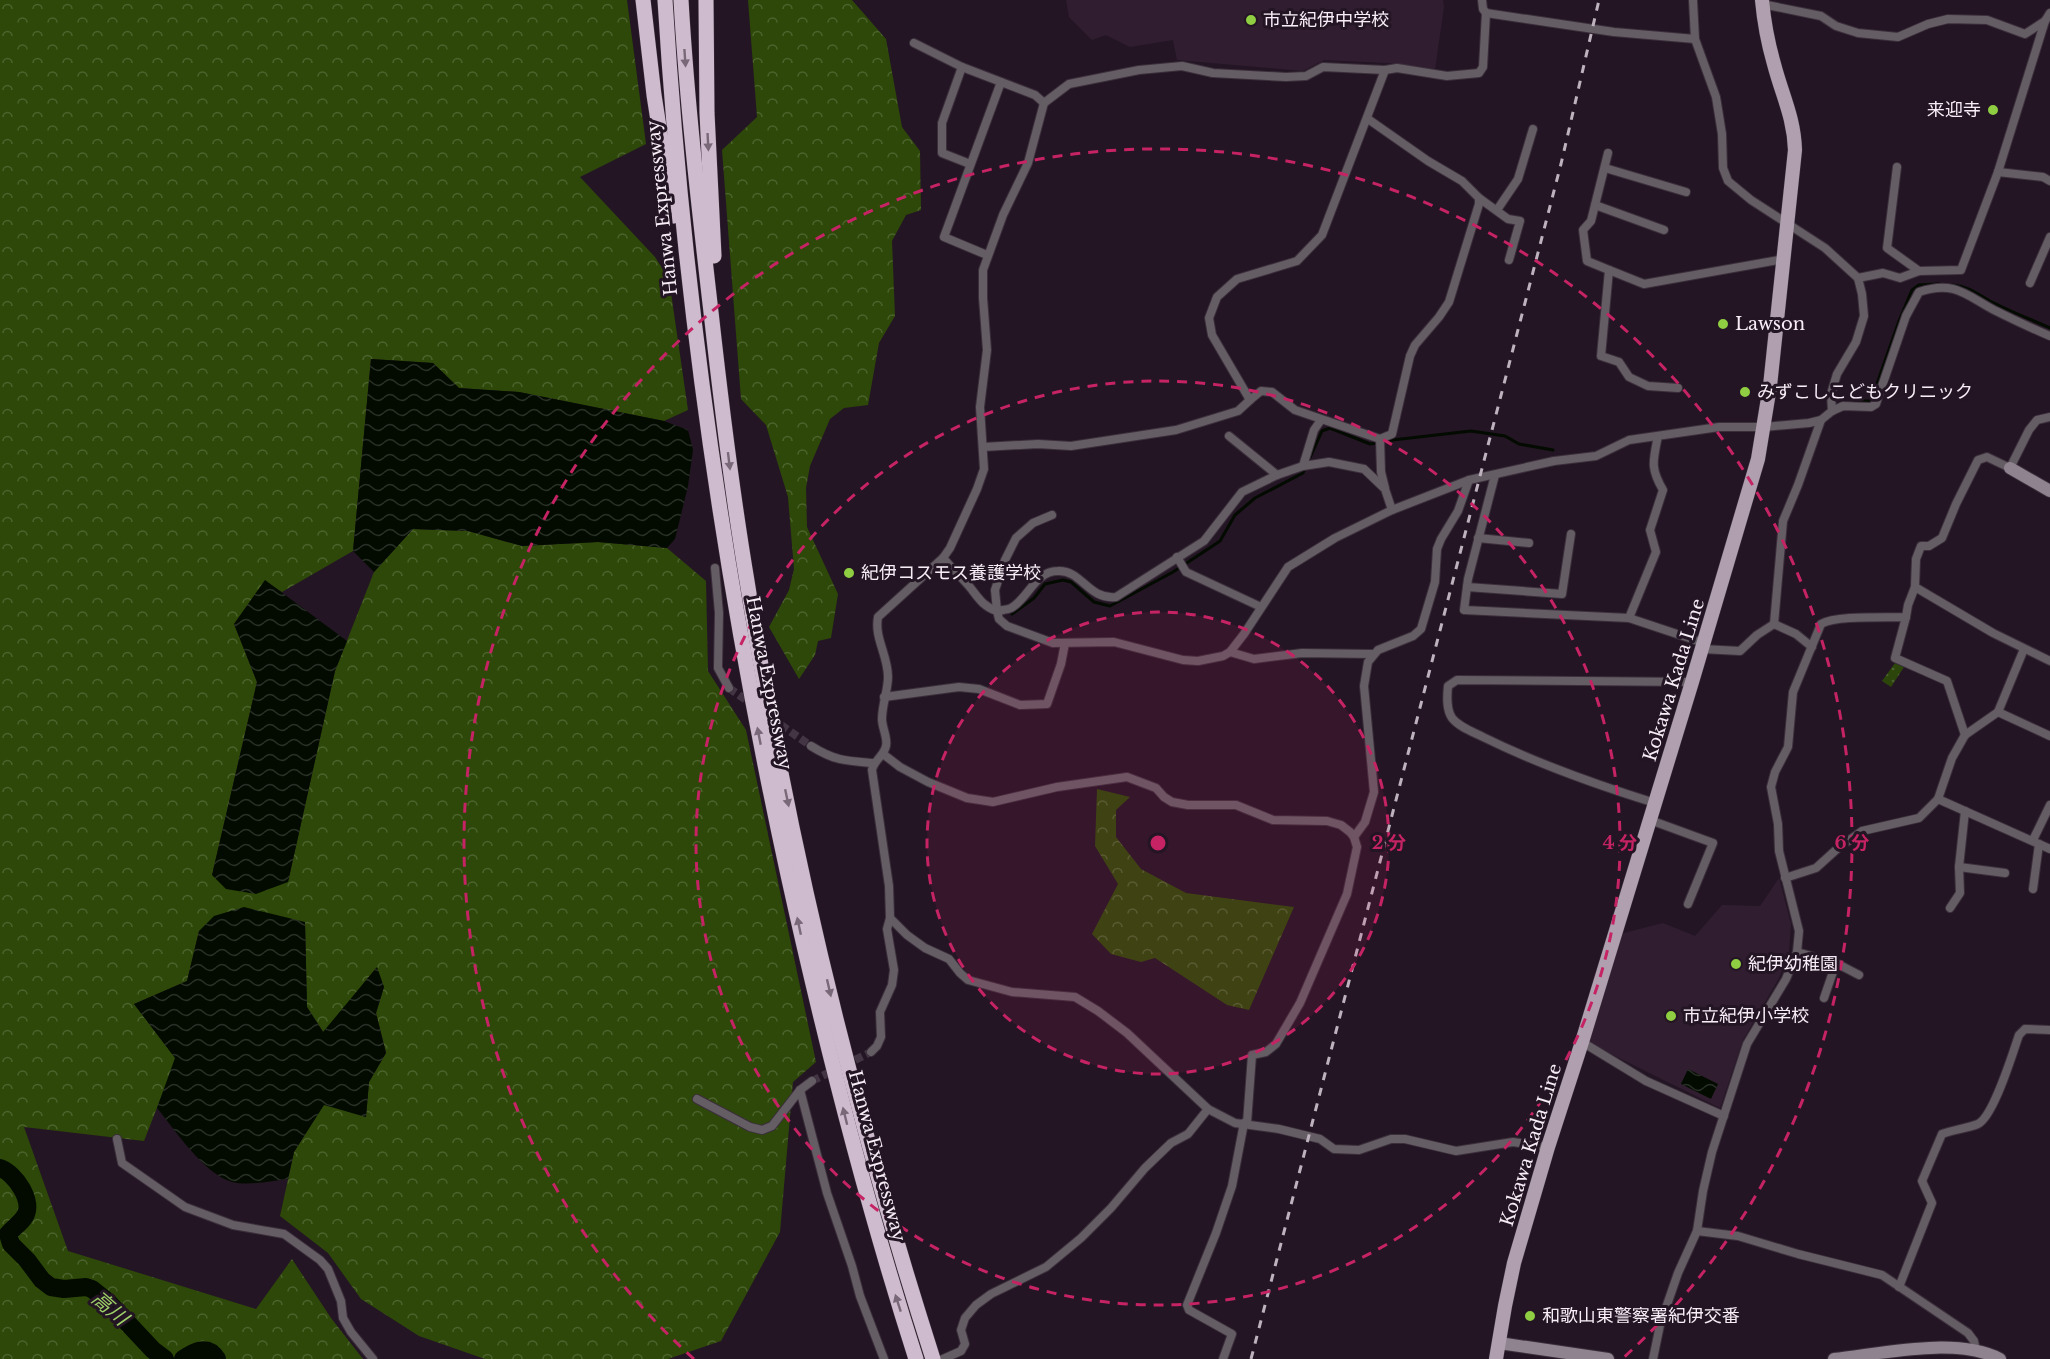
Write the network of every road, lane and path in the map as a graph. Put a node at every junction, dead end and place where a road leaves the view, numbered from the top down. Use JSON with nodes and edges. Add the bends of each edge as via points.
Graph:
{"nodes":[{"id":1,"x":643,"y":0,"type":"edge"},
{"id":2,"x":665,"y":0,"type":"edge"},
{"id":3,"x":681,"y":0,"type":"edge"},
{"id":4,"x":706,"y":0,"type":"edge"},
{"id":5,"x":1482,"y":0,"type":"edge"},
{"id":6,"x":1693,"y":0,"type":"edge"},
{"id":7,"x":1762,"y":2,"type":"edge"},
{"id":8,"x":1486,"y":13,"type":"junction"},
{"id":9,"x":2048,"y":19,"type":"edge"},
{"id":10,"x":1695,"y":39,"type":"junction"},
{"id":11,"x":914,"y":43,"type":"dead end"},
{"id":12,"x":962,"y":67,"type":"junction"},
{"id":13,"x":1385,"y":70,"type":"junction"},
{"id":14,"x":1001,"y":82,"type":"junction"},
{"id":15,"x":1044,"y":103,"type":"junction"},
{"id":16,"x":1368,"y":119,"type":"junction"},
{"id":17,"x":1533,"y":129,"type":"dead end"},
{"id":18,"x":1608,"y":153,"type":"dead end"},
{"id":19,"x":970,"y":164,"type":"junction"},
{"id":20,"x":1897,"y":167,"type":"dead end"},
{"id":21,"x":1605,"y":168,"type":"junction"},
{"id":22,"x":1998,"y":171,"type":"junction"},
{"id":23,"x":2050,"y":181,"type":"edge"},
{"id":24,"x":1686,"y":192,"type":"dead end"},
{"id":25,"x":1479,"y":198,"type":"junction"},
{"id":26,"x":1595,"y":205,"type":"junction"},
{"id":27,"x":1497,"y":210,"type":"junction"},
{"id":28,"x":1788,"y":224,"type":"junction"},
{"id":29,"x":1664,"y":230,"type":"dead end"},
{"id":30,"x":2050,"y":237,"type":"edge"},
{"id":31,"x":987,"y":255,"type":"junction"},
{"id":32,"x":1784,"y":259,"type":"junction"},
{"id":33,"x":1509,"y":260,"type":"dead end"},
{"id":34,"x":1609,"y":270,"type":"junction"},
{"id":35,"x":1919,"y":271,"type":"junction"},
{"id":36,"x":1858,"y":278,"type":"junction"},
{"id":37,"x":2030,"y":283,"type":"dead end"},
{"id":38,"x":2050,"y":336,"type":"edge"},
{"id":39,"x":695,"y":339,"type":"junction"},
{"id":40,"x":1678,"y":388,"type":"dead end"},
{"id":41,"x":1250,"y":400,"type":"junction"},
{"id":42,"x":722,"y":403,"type":"junction"},
{"id":43,"x":1832,"y":411,"type":"junction"},
{"id":44,"x":2050,"y":417,"type":"edge"},
{"id":45,"x":1321,"y":420,"type":"junction"},
{"id":46,"x":1821,"y":420,"type":"junction"},
{"id":47,"x":1764,"y":427,"type":"junction"},
{"id":48,"x":1229,"y":436,"type":"dead end"},
{"id":49,"x":1658,"y":436,"type":"junction"},
{"id":50,"x":1380,"y":439,"type":"junction"},
{"id":51,"x":983,"y":447,"type":"junction"},
{"id":52,"x":1303,"y":466,"type":"junction"},
{"id":53,"x":2010,"y":468,"type":"junction"},
{"id":54,"x":1277,"y":475,"type":"junction"},
{"id":55,"x":1495,"y":475,"type":"junction"},
{"id":56,"x":1469,"y":480,"type":"junction"},
{"id":57,"x":1385,"y":489,"type":"junction"},
{"id":58,"x":2050,"y":491,"type":"edge"},
{"id":59,"x":1392,"y":510,"type":"junction"},
{"id":60,"x":1052,"y":515,"type":"dead end"},
{"id":61,"x":1571,"y":534,"type":"dead end"},
{"id":62,"x":1478,"y":538,"type":"junction"},
{"id":63,"x":1529,"y":543,"type":"dead end"},
{"id":64,"x":943,"y":558,"type":"junction"},
{"id":65,"x":1177,"y":558,"type":"junction"},
{"id":66,"x":714,"y":568,"type":"dead end"},
{"id":67,"x":1467,"y":587,"type":"junction"},
{"id":68,"x":1915,"y":587,"type":"junction"},
{"id":69,"x":1261,"y":607,"type":"junction"},
{"id":70,"x":997,"y":611,"type":"junction"},
{"id":71,"x":1906,"y":617,"type":"junction"},
{"id":72,"x":1629,"y":618,"type":"junction"},
{"id":73,"x":1774,"y":624,"type":"junction"},
{"id":74,"x":1065,"y":643,"type":"junction"},
{"id":75,"x":1703,"y":646,"type":"junction"},
{"id":76,"x":1812,"y":647,"type":"junction"},
{"id":77,"x":2024,"y":649,"type":"junction"},
{"id":78,"x":1230,"y":652,"type":"junction"},
{"id":79,"x":1373,"y":654,"type":"junction"},
{"id":80,"x":2050,"y":661,"type":"edge"},
{"id":81,"x":1692,"y":682,"type":"junction"},
{"id":82,"x":729,"y":688,"type":"tunnel mouth"},
{"id":83,"x":884,"y":697,"type":"junction"},
{"id":84,"x":1998,"y":712,"type":"junction"},
{"id":85,"x":1965,"y":735,"type":"junction"},
{"id":86,"x":2050,"y":736,"type":"edge"},
{"id":87,"x":811,"y":746,"type":"tunnel mouth"},
{"id":88,"x":883,"y":754,"type":"junction"},
{"id":89,"x":873,"y":763,"type":"junction"},
{"id":90,"x":1938,"y":798,"type":"junction"},
{"id":91,"x":1655,"y":802,"type":"junction"},
{"id":92,"x":2050,"y":805,"type":"edge"},
{"id":93,"x":1965,"y":811,"type":"junction"},
{"id":94,"x":1650,"y":820,"type":"junction"},
{"id":95,"x":1354,"y":837,"type":"junction"},
{"id":96,"x":2036,"y":842,"type":"junction"},
{"id":97,"x":2050,"y":849,"type":"edge"},
{"id":98,"x":1959,"y":867,"type":"junction"},
{"id":99,"x":2005,"y":873,"type":"dead end"},
{"id":100,"x":1785,"y":878,"type":"junction"},
{"id":101,"x":2033,"y":889,"type":"dead end"},
{"id":102,"x":1688,"y":904,"type":"dead end"},
{"id":103,"x":1950,"y":908,"type":"dead end"},
{"id":104,"x":890,"y":918,"type":"junction"},
{"id":105,"x":1797,"y":952,"type":"junction"},
{"id":106,"x":1836,"y":963,"type":"junction"},
{"id":107,"x":1858,"y":975,"type":"dead end"},
{"id":108,"x":1824,"y":998,"type":"dead end"},
{"id":109,"x":2050,"y":1030,"type":"edge"},
{"id":110,"x":1582,"y":1042,"type":"junction"},
{"id":111,"x":871,"y":1052,"type":"tunnel mouth"},
{"id":112,"x":812,"y":1081,"type":"tunnel mouth"},
{"id":113,"x":800,"y":1090,"type":"junction"},
{"id":114,"x":697,"y":1099,"type":"dead end"},
{"id":115,"x":1208,"y":1109,"type":"junction"},
{"id":116,"x":1724,"y":1116,"type":"junction"},
{"id":117,"x":1246,"y":1123,"type":"junction"},
{"id":118,"x":117,"y":1139,"type":"dead end"},
{"id":119,"x":1548,"y":1147,"type":"junction"},
{"id":120,"x":1697,"y":1231,"type":"junction"},
{"id":121,"x":1899,"y":1287,"type":"junction"},
{"id":122,"x":1499,"y":1343,"type":"junction"},
{"id":123,"x":1976,"y":1350,"type":"junction"},
{"id":124,"x":373,"y":1359,"type":"edge"},
{"id":125,"x":884,"y":1359,"type":"edge"},
{"id":126,"x":916,"y":1359,"type":"edge"},
{"id":127,"x":933,"y":1359,"type":"edge"},
{"id":128,"x":943,"y":1359,"type":"edge"},
{"id":129,"x":1223,"y":1359,"type":"edge"},
{"id":130,"x":1496,"y":1359,"type":"edge"},
{"id":131,"x":1608,"y":1359,"type":"edge"},
{"id":132,"x":1653,"y":1359,"type":"edge"},
{"id":133,"x":1834,"y":1359,"type":"edge"},
{"id":134,"x":2000,"y":1359,"type":"edge"}],
"edges":[{"from":1,"to":39,"type":"highway","via":[[665,171]]},
{"from":2,"to":39,"type":"highway","name":"Hanwa Expressway"},
{"from":3,"to":42,"type":"highway","name":"Hanwa Expressway","one_way":true,"via":[[688,105]]},
{"from":4,"to":42,"type":"highway","one_way":true,"via":[[707,113]]},
{"from":5,"to":8,"type":"street"},
{"from":6,"to":10,"type":"street"},
{"from":7,"to":9,"type":"street","via":[[1821,16],[1858,33],[1898,37],[1948,19],[1987,20],[2025,34]]},
{"from":7,"to":28,"type":"main road","name":"Kokawa Kada Line","via":[[1766,35],[1794,129]]},
{"from":8,"to":10,"type":"street","via":[[1614,32]]},
{"from":8,"to":13,"type":"street","via":[[1483,66],[1479,73],[1447,76],[1397,68]]},
{"from":9,"to":22,"type":"street"},
{"from":10,"to":28,"type":"street","via":[[1716,97],[1723,168],[1728,181]]},
{"from":11,"to":12,"type":"street"},
{"from":12,"to":14,"type":"street"},
{"from":12,"to":19,"type":"street","via":[[942,123],[942,153]]},
{"from":13,"to":15,"type":"street","via":[[1323,66],[1306,76],[1286,77],[1213,73],[1182,66],[1139,70],[1069,84]]},
{"from":13,"to":16,"type":"street"},
{"from":14,"to":15,"type":"street","via":[[1035,95]]},
{"from":14,"to":19,"type":"street"},
{"from":15,"to":31,"type":"street","via":[[1028,163]]},
{"from":16,"to":25,"type":"street","via":[[1462,181]]},
{"from":16,"to":41,"type":"street","via":[[1322,235],[1310,250],[1297,261],[1237,279],[1217,297],[1209,318],[1212,335]]},
{"from":17,"to":27,"type":"street","via":[[1518,179]]},
{"from":18,"to":21,"type":"street"},
{"from":19,"to":31,"type":"street","via":[[944,237]]},
{"from":20,"to":35,"type":"street","via":[[1887,248]]},
{"from":21,"to":24,"type":"street"},
{"from":21,"to":26,"type":"street"},
{"from":22,"to":23,"type":"street"},
{"from":22,"to":35,"type":"street","via":[[1961,270]]},
{"from":25,"to":27,"type":"street"},
{"from":25,"to":50,"type":"street","via":[[1449,302],[1414,345],[1392,434]]},
{"from":26,"to":29,"type":"street"},
{"from":26,"to":34,"type":"street","via":[[1592,221],[1583,230],[1587,261]]},
{"from":27,"to":33,"type":"street","via":[[1508,219],[1520,221]]},
{"from":28,"to":32,"type":"main road","name":"Kokawa Kada Line"},
{"from":28,"to":36,"type":"street","via":[[1825,248]]},
{"from":30,"to":37,"type":"street"},
{"from":31,"to":51,"type":"street","via":[[983,288],[987,350],[980,407]]},
{"from":32,"to":34,"type":"street","via":[[1644,284]]},
{"from":32,"to":47,"type":"main road","name":"Kokawa Kada Line"},
{"from":34,"to":40,"type":"street","via":[[1601,356],[1619,362],[1629,377],[1648,386]]},
{"from":35,"to":36,"type":"street","via":[[1900,278],[1883,273]]},
{"from":36,"to":43,"type":"street","via":[[1864,316],[1856,342],[1837,374],[1831,394]]},
{"from":38,"to":43,"type":"street","via":[[1968,293],[1931,288],[1919,292],[1906,316],[1876,404],[1843,406]]},
{"from":126,"to":39,"type":"highway","name":"Hanwa Expressway","one_way":true,"via":[[885,1264],[802,940],[731,588]]},
{"from":41,"to":45,"type":"street","via":[[1261,391],[1272,392],[1295,410]]},
{"from":41,"to":51,"type":"street","via":[[1238,411],[1176,430],[1071,446]]},
{"from":42,"to":127,"type":"highway","name":"Hanwa Expressway","one_way":true,"via":[[749,596],[804,879],[867,1137]]},
{"from":43,"to":46,"type":"street"},
{"from":44,"to":53,"type":"street","via":[[2037,420],[2029,430]]},
{"from":45,"to":50,"type":"street"},
{"from":45,"to":52,"type":"street"},
{"from":46,"to":47,"type":"street"},
{"from":46,"to":73,"type":"street","via":[[1783,521]]},
{"from":47,"to":49,"type":"street","via":[[1719,427]]},
{"from":47,"to":75,"type":"main road","name":"Kokawa Kada Line"},
{"from":48,"to":54,"type":"street"},
{"from":49,"to":55,"type":"street","via":[[1629,440],[1596,456]]},
{"from":49,"to":72,"type":"street","via":[[1654,474],[1663,490],[1650,530],[1656,552]]},
{"from":50,"to":57,"type":"street"},
{"from":51,"to":64,"type":"street","via":[[984,469],[977,489]]},
{"from":52,"to":54,"type":"street"},
{"from":52,"to":57,"type":"street","via":[[1329,462],[1364,469]]},
{"from":53,"to":58,"type":"main road"},
{"from":53,"to":68,"type":"street","via":[[1987,457],[1978,460],[1942,538],[1921,546],[1916,559]]},
{"from":54,"to":65,"type":"street","via":[[1242,492],[1204,541]]},
{"from":55,"to":56,"type":"street"},
{"from":55,"to":62,"type":"street"},
{"from":56,"to":59,"type":"street"},
{"from":56,"to":79,"type":"street","via":[[1458,512],[1437,549],[1435,582],[1421,629]]},
{"from":57,"to":59,"type":"street"},
{"from":59,"to":69,"type":"street","via":[[1288,567]]},
{"from":60,"to":70,"type":"street","via":[[1033,523],[1016,538],[995,590]]},
{"from":61,"to":67,"type":"street","via":[[1562,594]]},
{"from":62,"to":63,"type":"street"},
{"from":62,"to":67,"type":"street"},
{"from":64,"to":70,"type":"street","via":[[979,601]]},
{"from":64,"to":83,"type":"street","via":[[878,617],[875,629],[888,678]]},
{"from":65,"to":69,"type":"street","via":[[1186,572]]},
{"from":65,"to":70,"type":"street","via":[[1116,597],[1106,598],[1098,596],[1070,572],[1056,570],[1039,578],[1013,607]]},
{"from":66,"to":82,"type":"street","via":[[719,613],[718,668]]},
{"from":67,"to":72,"type":"street","via":[[1464,610]]},
{"from":68,"to":71,"type":"street"},
{"from":68,"to":77,"type":"street"},
{"from":69,"to":78,"type":"street"},
{"from":70,"to":74,"type":"street","via":[[1007,626],[1053,643]]},
{"from":71,"to":76,"type":"street","via":[[1827,621],[1821,624]]},
{"from":71,"to":85,"type":"street","via":[[1895,658],[1947,681]]},
{"from":72,"to":75,"type":"street"},
{"from":73,"to":75,"type":"street","via":[[1740,651]]},
{"from":73,"to":76,"type":"street"},
{"from":74,"to":78,"type":"street","via":[[1114,642],[1198,661]]},
{"from":74,"to":83,"type":"street","via":[[1047,704],[1020,705],[979,689],[959,687]]},
{"from":75,"to":81,"type":"main road","name":"Kokawa Kada Line"},
{"from":76,"to":100,"type":"street","via":[[1794,692],[1788,747],[1771,787]]},
{"from":77,"to":80,"type":"street"},
{"from":77,"to":84,"type":"street"},
{"from":78,"to":79,"type":"street","via":[[1254,659],[1302,653]]},
{"from":79,"to":95,"type":"street","via":[[1365,686],[1374,792],[1365,822]]},
{"from":81,"to":91,"type":"main road","name":"Kokawa Kada Line"},
{"from":81,"to":91,"type":"street","via":[[1457,680],[1448,686],[1447,702],[1452,717],[1463,727],[1600,786]]},
{"from":83,"to":88,"type":"street","via":[[882,722],[887,744]]},
{"from":84,"to":85,"type":"street"},
{"from":84,"to":86,"type":"street"},
{"from":85,"to":90,"type":"street"},
{"from":87,"to":89,"type":"street","via":[[828,757]]},
{"from":88,"to":89,"type":"street"},
{"from":88,"to":95,"type":"street","via":[[928,782],[967,798],[993,802],[1057,787],[1127,777],[1156,788],[1172,802],[1236,805],[1273,820],[1328,821],[1341,825]]},
{"from":89,"to":104,"type":"street"},
{"from":90,"to":93,"type":"street"},
{"from":90,"to":100,"type":"street","via":[[1918,818],[1862,831],[1816,868]]},
{"from":91,"to":94,"type":"main road","name":"Kokawa Kada Line"},
{"from":92,"to":96,"type":"street"},
{"from":93,"to":96,"type":"street"},
{"from":93,"to":98,"type":"street"},
{"from":94,"to":102,"type":"street","via":[[1713,843]]},
{"from":94,"to":110,"type":"main road","name":"Kokawa Kada Line"},
{"from":95,"to":117,"type":"street","via":[[1357,847],[1347,894],[1300,1003],[1276,1044],[1266,1052],[1252,1055]]},
{"from":96,"to":97,"type":"street"},
{"from":96,"to":101,"type":"street"},
{"from":98,"to":99,"type":"street"},
{"from":98,"to":103,"type":"street","via":[[1960,893]]},
{"from":100,"to":105,"type":"street","via":[[1799,931]]},
{"from":104,"to":111,"type":"street","via":[[887,929],[894,970],[892,985],[880,1011],[881,1037]]},
{"from":104,"to":115,"type":"street","via":[[925,948],[949,959],[968,980],[1012,993],[1075,997],[1091,1006],[1127,1033]]},
{"from":105,"to":106,"type":"street"},
{"from":105,"to":116,"type":"street","via":[[1782,987],[1747,1044]]},
{"from":106,"to":107,"type":"street"},
{"from":106,"to":108,"type":"street"},
{"from":109,"to":121,"type":"street","via":[[2025,1029],[1984,1118],[1942,1134],[1922,1181],[1932,1203]]},
{"from":110,"to":116,"type":"street","via":[[1646,1081]]},
{"from":110,"to":119,"type":"main road","name":"Kokawa Kada Line"},
{"from":112,"to":113,"type":"street"},
{"from":113,"to":114,"type":"street","via":[[772,1126],[762,1130]]},
{"from":113,"to":125,"type":"street","via":[[826,1193]]},
{"from":115,"to":117,"type":"street","via":[[1235,1123]]},
{"from":115,"to":128,"type":"street","via":[[1188,1134],[1171,1143],[1111,1208],[1046,1267],[976,1305],[961,1330],[965,1344],[961,1351]]},
{"from":116,"to":120,"type":"street","via":[[1712,1152]]},
{"from":117,"to":119,"type":"street","via":[[1320,1139],[1334,1149],[1359,1150],[1391,1139],[1456,1151],[1513,1142]]},
{"from":117,"to":129,"type":"street","via":[[1232,1186],[1187,1305],[1189,1310],[1232,1334]]},
{"from":118,"to":124,"type":"street","via":[[122,1163],[184,1207],[233,1224],[284,1234],[320,1260],[333,1280],[343,1318]]},
{"from":119,"to":122,"type":"main road","name":"Kokawa Kada Line","via":[[1515,1263]]},
{"from":120,"to":121,"type":"street","via":[[1738,1236],[1882,1275]]},
{"from":120,"to":132,"type":"street","via":[[1660,1325]]},
{"from":121,"to":123,"type":"street","via":[[1968,1333]]},
{"from":122,"to":130,"type":"main road","name":"Kokawa Kada Line"},
{"from":122,"to":131,"type":"main road"},
{"from":123,"to":133,"type":"main road","via":[[1923,1349]]},
{"from":123,"to":134,"type":"main road"}]}
